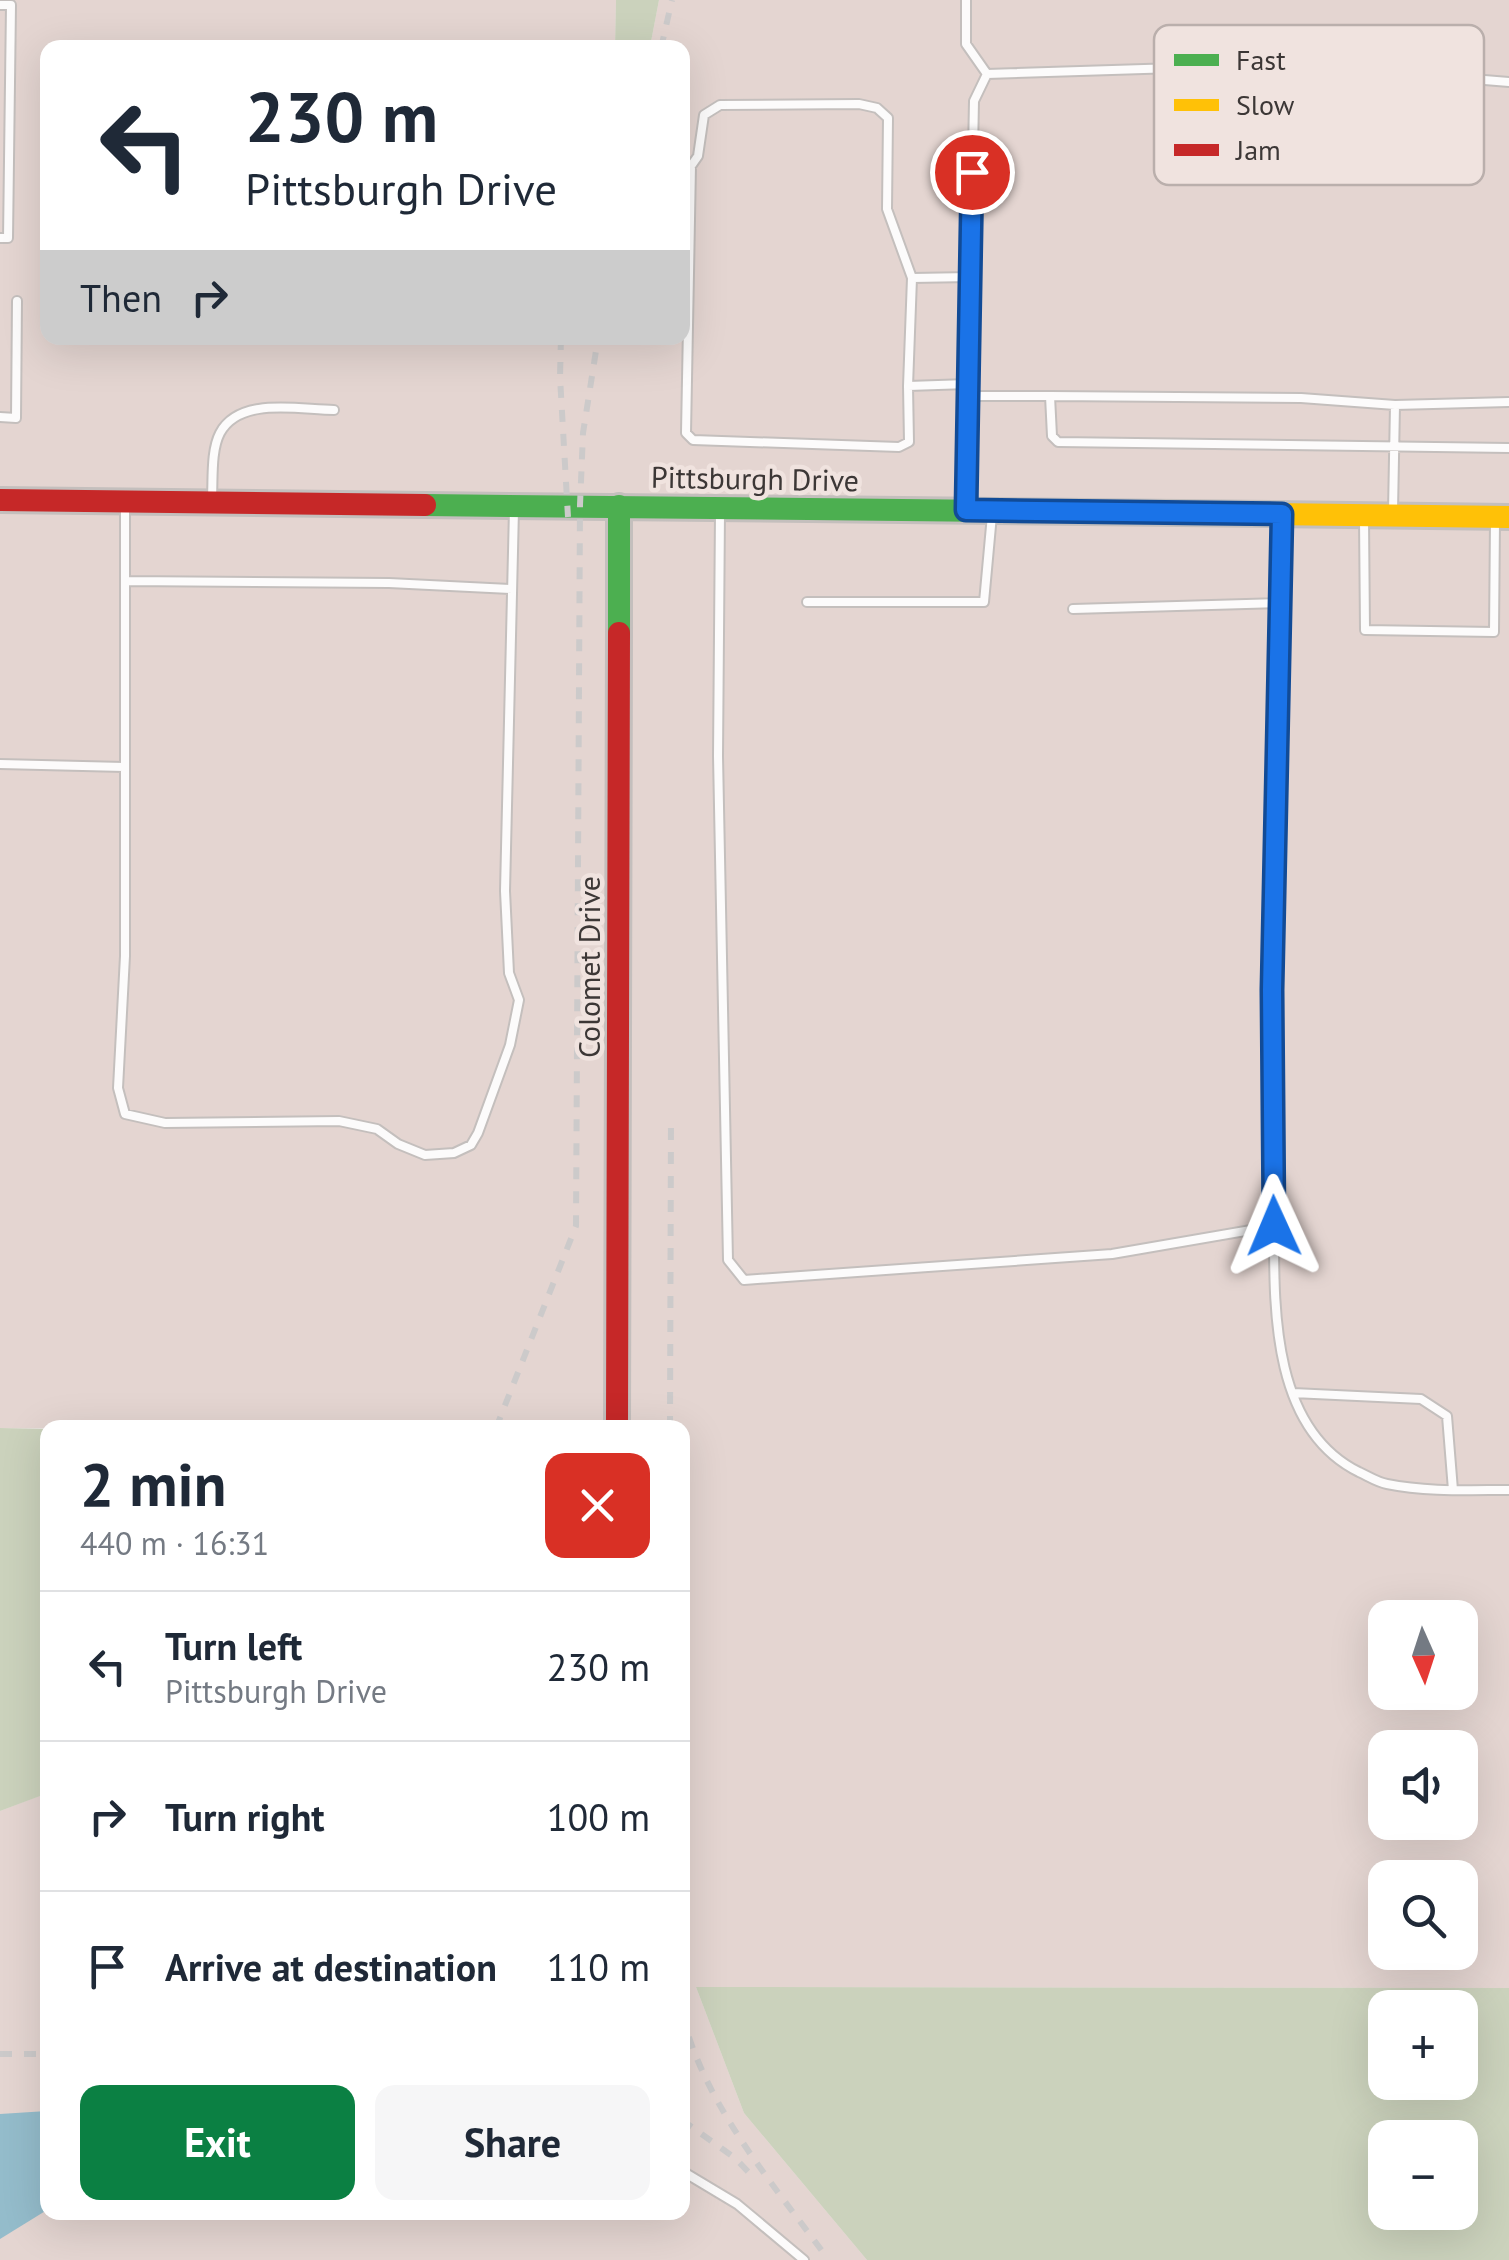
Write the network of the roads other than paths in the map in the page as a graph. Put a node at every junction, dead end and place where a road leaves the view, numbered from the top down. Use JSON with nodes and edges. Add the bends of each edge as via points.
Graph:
{"nodes":[{"id":1,"x":966,"y":0,"type":"edge"},
{"id":2,"x":0,"y":5,"type":"edge"},
{"id":3,"x":1154,"y":69,"type":"edge"},
{"id":4,"x":986,"y":74,"type":"junction"},
{"id":5,"x":1484,"y":80,"type":"edge"},
{"id":6,"x":1509,"y":82,"type":"edge"},
{"id":7,"x":690,"y":219,"type":"edge"},
{"id":8,"x":0,"y":238,"type":"edge"},
{"id":9,"x":912,"y":278,"type":"junction"},
{"id":10,"x":971,"y":278,"type":"junction"},
{"id":11,"x":18,"y":301,"type":"dead end"},
{"id":12,"x":688,"y":345,"type":"edge"},
{"id":13,"x":968,"y":384,"type":"junction"},
{"id":14,"x":908,"y":386,"type":"junction"},
{"id":15,"x":968,"y":396,"type":"junction"},
{"id":16,"x":1050,"y":396,"type":"junction"},
{"id":17,"x":1509,"y":402,"type":"edge"},
{"id":18,"x":1395,"y":406,"type":"junction"},
{"id":19,"x":334,"y":410,"type":"dead end"},
{"id":20,"x":0,"y":417,"type":"edge"},
{"id":21,"x":1396,"y":448,"type":"junction"},
{"id":22,"x":1509,"y":448,"type":"edge"},
{"id":23,"x":0,"y":500,"type":"edge"},
{"id":24,"x":125,"y":501,"type":"junction"},
{"id":25,"x":212,"y":502,"type":"junction"},
{"id":26,"x":514,"y":504,"type":"junction"},
{"id":27,"x":619,"y":506,"type":"junction"},
{"id":28,"x":720,"y":507,"type":"junction"},
{"id":29,"x":966,"y":510,"type":"junction"},
{"id":30,"x":992,"y":510,"type":"junction"},
{"id":31,"x":1282,"y":514,"type":"junction"},
{"id":32,"x":1364,"y":515,"type":"junction"},
{"id":33,"x":1393,"y":516,"type":"junction"},
{"id":34,"x":1502,"y":517,"type":"edge"},
{"id":35,"x":124,"y":581,"type":"junction"},
{"id":36,"x":512,"y":588,"type":"junction"},
{"id":37,"x":806,"y":602,"type":"dead end"},
{"id":38,"x":1281,"y":603,"type":"junction"},
{"id":39,"x":1073,"y":609,"type":"dead end"},
{"id":40,"x":0,"y":764,"type":"edge"},
{"id":41,"x":124,"y":767,"type":"junction"},
{"id":42,"x":1274,"y":1226,"type":"junction"},
{"id":43,"x":1293,"y":1393,"type":"junction"},
{"id":44,"x":617,"y":1420,"type":"edge"},
{"id":45,"x":1452,"y":1490,"type":"junction"},
{"id":46,"x":1509,"y":1490,"type":"edge"},
{"id":47,"x":690,"y":2176,"type":"edge"},
{"id":48,"x":804,"y":2260,"type":"edge"}],
"edges":[{"from":1,"to":4,"type":"lane","via":[[966,44]]},
{"from":2,"to":8,"type":"lane","via":[[11,5],[8,238]]},
{"from":3,"to":4,"type":"lane"},
{"from":4,"to":10,"type":"lane","via":[[974,101]]},
{"from":5,"to":6,"type":"lane"},
{"from":7,"to":9,"type":"lane","via":[[691,166],[704,114],[720,105],[877,108],[888,118],[888,209]]},
{"from":9,"to":10,"type":"lane"},
{"from":9,"to":14,"type":"lane"},
{"from":10,"to":13,"type":"lane"},
{"from":11,"to":20,"type":"lane","via":[[16,418]]},
{"from":12,"to":14,"type":"lane","via":[[686,433],[693,440],[900,447],[909,442]]},
{"from":13,"to":14,"type":"lane"},
{"from":13,"to":15,"type":"lane"},
{"from":15,"to":16,"type":"lane"},
{"from":15,"to":29,"type":"lane"},
{"from":16,"to":18,"type":"lane","via":[[1301,398]]},
{"from":16,"to":21,"type":"lane","via":[[1058,442]]},
{"from":17,"to":18,"type":"lane"},
{"from":18,"to":21,"type":"lane"},
{"from":19,"to":25,"type":"lane","via":[[253,409],[234,418],[220,433]]},
{"from":21,"to":22,"type":"lane"},
{"from":21,"to":33,"type":"lane"},
{"from":23,"to":24,"type":"street","name":"Pittsburgh Drive"},
{"from":24,"to":25,"type":"street","name":"Pittsburgh Drive"},
{"from":24,"to":35,"type":"lane"},
{"from":25,"to":26,"type":"street","name":"Pittsburgh Drive"},
{"from":26,"to":27,"type":"street","name":"Pittsburgh Drive"},
{"from":26,"to":36,"type":"lane"},
{"from":27,"to":28,"type":"street","name":"Pittsburgh Drive"},
{"from":27,"to":44,"type":"street","name":"Colomet Drive"},
{"from":28,"to":29,"type":"street","name":"Pittsburgh Drive"},
{"from":28,"to":42,"type":"lane","via":[[728,1260],[744,1280],[761,1279],[1112,1254]]},
{"from":29,"to":30,"type":"street","name":"Pittsburgh Drive"},
{"from":30,"to":31,"type":"street","name":"Pittsburgh Drive"},
{"from":30,"to":37,"type":"lane","via":[[984,602]]},
{"from":31,"to":32,"type":"street","name":"Pittsburgh Drive"},
{"from":31,"to":38,"type":"lane"},
{"from":32,"to":33,"type":"street","name":"Pittsburgh Drive"},
{"from":32,"to":34,"type":"lane","via":[[1366,630],[1494,632]]},
{"from":33,"to":34,"type":"street","name":"Pittsburgh Drive"},
{"from":35,"to":36,"type":"lane"},
{"from":35,"to":41,"type":"lane"},
{"from":36,"to":41,"type":"lane","via":[[505,891],[518,1000],[486,1118],[471,1145],[454,1154],[425,1155],[377,1129],[339,1121],[165,1124],[126,1114],[118,1088]]},
{"from":38,"to":39,"type":"lane"},
{"from":38,"to":42,"type":"lane"},
{"from":40,"to":41,"type":"lane"},
{"from":42,"to":43,"type":"lane","via":[[1274,1295]]},
{"from":43,"to":45,"type":"lane","via":[[1334,1460],[1384,1484]]},
{"from":43,"to":45,"type":"lane","via":[[1421,1398],[1447,1416]]},
{"from":45,"to":46,"type":"lane"},
{"from":47,"to":48,"type":"lane","via":[[737,2204]]}]}
